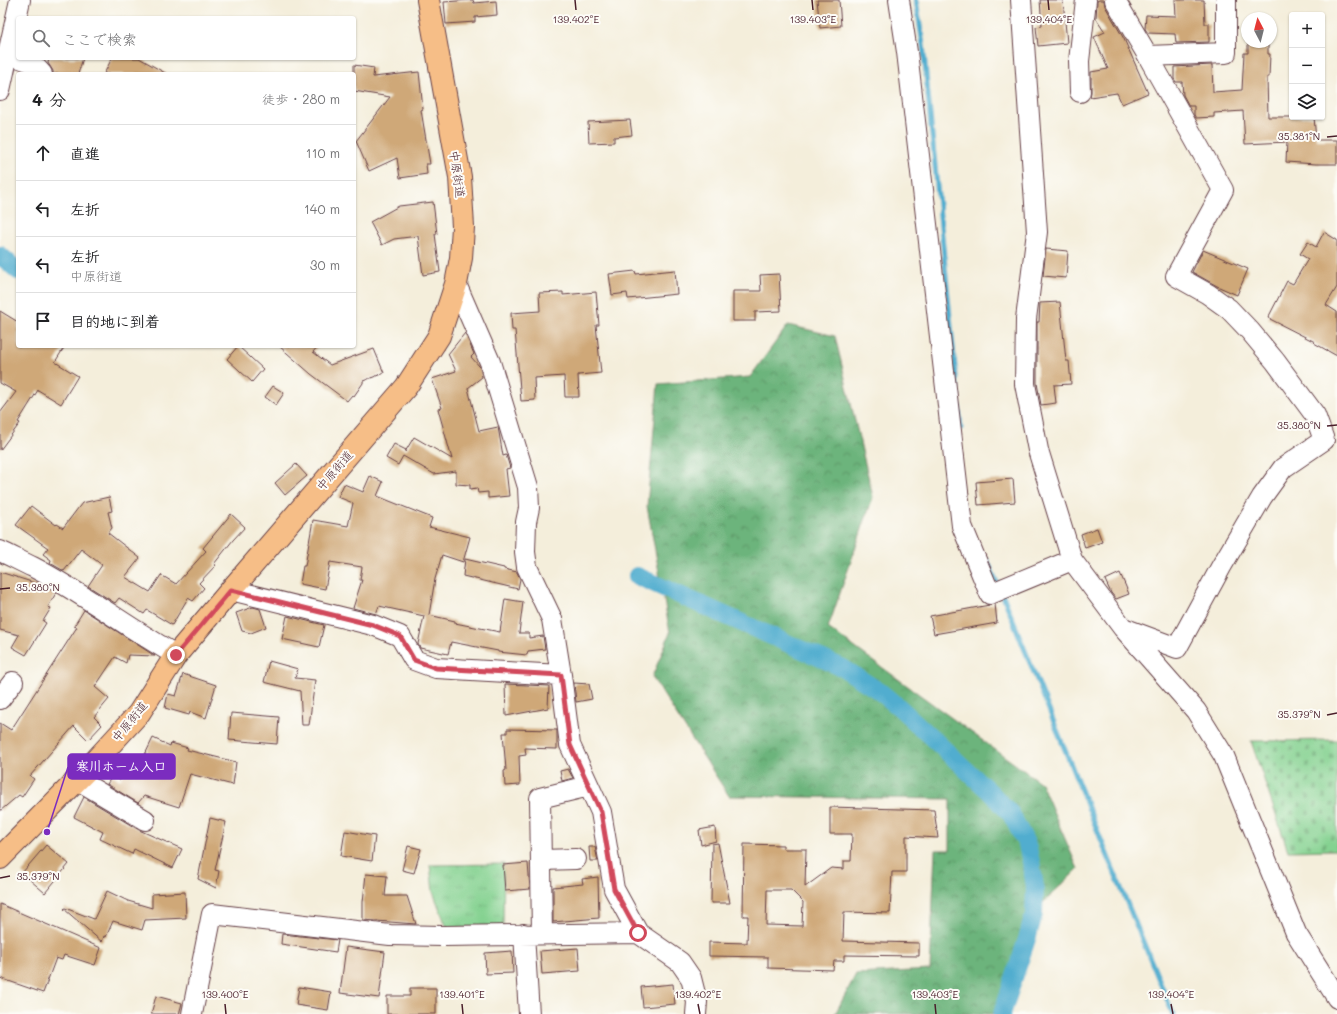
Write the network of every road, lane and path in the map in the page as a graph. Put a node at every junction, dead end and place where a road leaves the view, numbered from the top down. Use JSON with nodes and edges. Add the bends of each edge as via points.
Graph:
{"nodes":[{"id":1,"x":20,"y":0,"type":"edge"},
{"id":2,"x":428,"y":0,"type":"edge"},
{"id":3,"x":899,"y":0,"type":"edge"},
{"id":4,"x":1021,"y":0,"type":"edge"},
{"id":5,"x":1086,"y":0,"type":"edge"},
{"id":6,"x":1115,"y":0,"type":"edge"},
{"id":7,"x":1226,"y":0,"type":"edge"},
{"id":8,"x":19,"y":16,"type":"edge"},
{"id":9,"x":16,"y":45,"type":"edge"},
{"id":10,"x":15,"y":56,"type":"edge"},
{"id":11,"x":1148,"y":56,"type":"junction"},
{"id":12,"x":26,"y":60,"type":"edge"},
{"id":13,"x":40,"y":72,"type":"edge"},
{"id":14,"x":0,"y":90,"type":"edge"},
{"id":15,"x":1080,"y":92,"type":"dead end"},
{"id":16,"x":456,"y":284,"type":"junction"},
{"id":17,"x":0,"y":551,"type":"edge"},
{"id":18,"x":1072,"y":560,"type":"junction"},
{"id":19,"x":231,"y":590,"type":"junction"},
{"id":20,"x":1123,"y":628,"type":"junction"},
{"id":21,"x":176,"y":655,"type":"junction"},
{"id":22,"x":561,"y":675,"type":"junction"},
{"id":23,"x":12,"y":682,"type":"dead end"},
{"id":24,"x":0,"y":698,"type":"edge"},
{"id":25,"x":78,"y":780,"type":"junction"},
{"id":26,"x":589,"y":786,"type":"junction"},
{"id":27,"x":145,"y":820,"type":"dead end"},
{"id":28,"x":0,"y":858,"type":"edge"},
{"id":29,"x":576,"y":859,"type":"dead end"},
{"id":30,"x":541,"y":860,"type":"junction"},
{"id":31,"x":638,"y":933,"type":"junction"},
{"id":32,"x":533,"y":934,"type":"junction"},
{"id":33,"x":1337,"y":998,"type":"edge"},
{"id":34,"x":192,"y":1014,"type":"edge"},
{"id":35,"x":529,"y":1014,"type":"edge"},
{"id":36,"x":696,"y":1014,"type":"edge"}],
"edges":[{"from":1,"to":8,"type":"street"},
{"from":2,"to":16,"type":"main road","name":"中原街道","via":[[460,177],[463,227]]},
{"from":3,"to":18,"type":"street","via":[[962,526],[990,594]]},
{"from":4,"to":18,"type":"street","via":[[1037,232],[1026,319],[1025,384],[1038,450]]},
{"from":5,"to":15,"type":"street","via":[[1079,61]]},
{"from":6,"to":11,"type":"street"},
{"from":7,"to":11,"type":"street","via":[[1226,53]]},
{"from":9,"to":10,"type":"street"},
{"from":10,"to":14,"type":"street"},
{"from":11,"to":20,"type":"street","via":[[1223,190],[1176,276],[1229,309],[1250,331],[1275,360],[1315,415],[1324,440],[1283,468],[1262,497],[1177,648]]},
{"from":12,"to":13,"type":"street","via":[[32,62]]},
{"from":16,"to":19,"type":"main road","name":"中原街道","via":[[439,336],[406,387]]},
{"from":16,"to":22,"type":"street","via":[[490,362],[527,481],[527,567],[552,619]]},
{"from":17,"to":21,"type":"street","via":[[39,570]]},
{"from":18,"to":20,"type":"street"},
{"from":19,"to":21,"type":"main road","name":"中原街道"},
{"from":19,"to":22,"type":"street","via":[[373,625],[400,636],[414,660],[436,668]]},
{"from":20,"to":33,"type":"street","via":[[1196,711],[1224,756],[1296,933]]},
{"from":21,"to":25,"type":"main road","name":"中原街道","via":[[139,713]]},
{"from":22,"to":26,"type":"street","via":[[570,745]]},
{"from":23,"to":24,"type":"street"},
{"from":25,"to":27,"type":"street"},
{"from":25,"to":28,"type":"main road","name":"中原街道"},
{"from":26,"to":30,"type":"street","via":[[540,798]]},
{"from":26,"to":31,"type":"street","via":[[601,812],[614,889]]},
{"from":29,"to":30,"type":"street"},
{"from":30,"to":32,"type":"street"},
{"from":31,"to":32,"type":"street"},
{"from":31,"to":36,"type":"street","via":[[680,962],[691,978],[697,1002]]},
{"from":32,"to":34,"type":"street","via":[[390,934],[212,914]]},
{"from":32,"to":35,"type":"street"}]}
